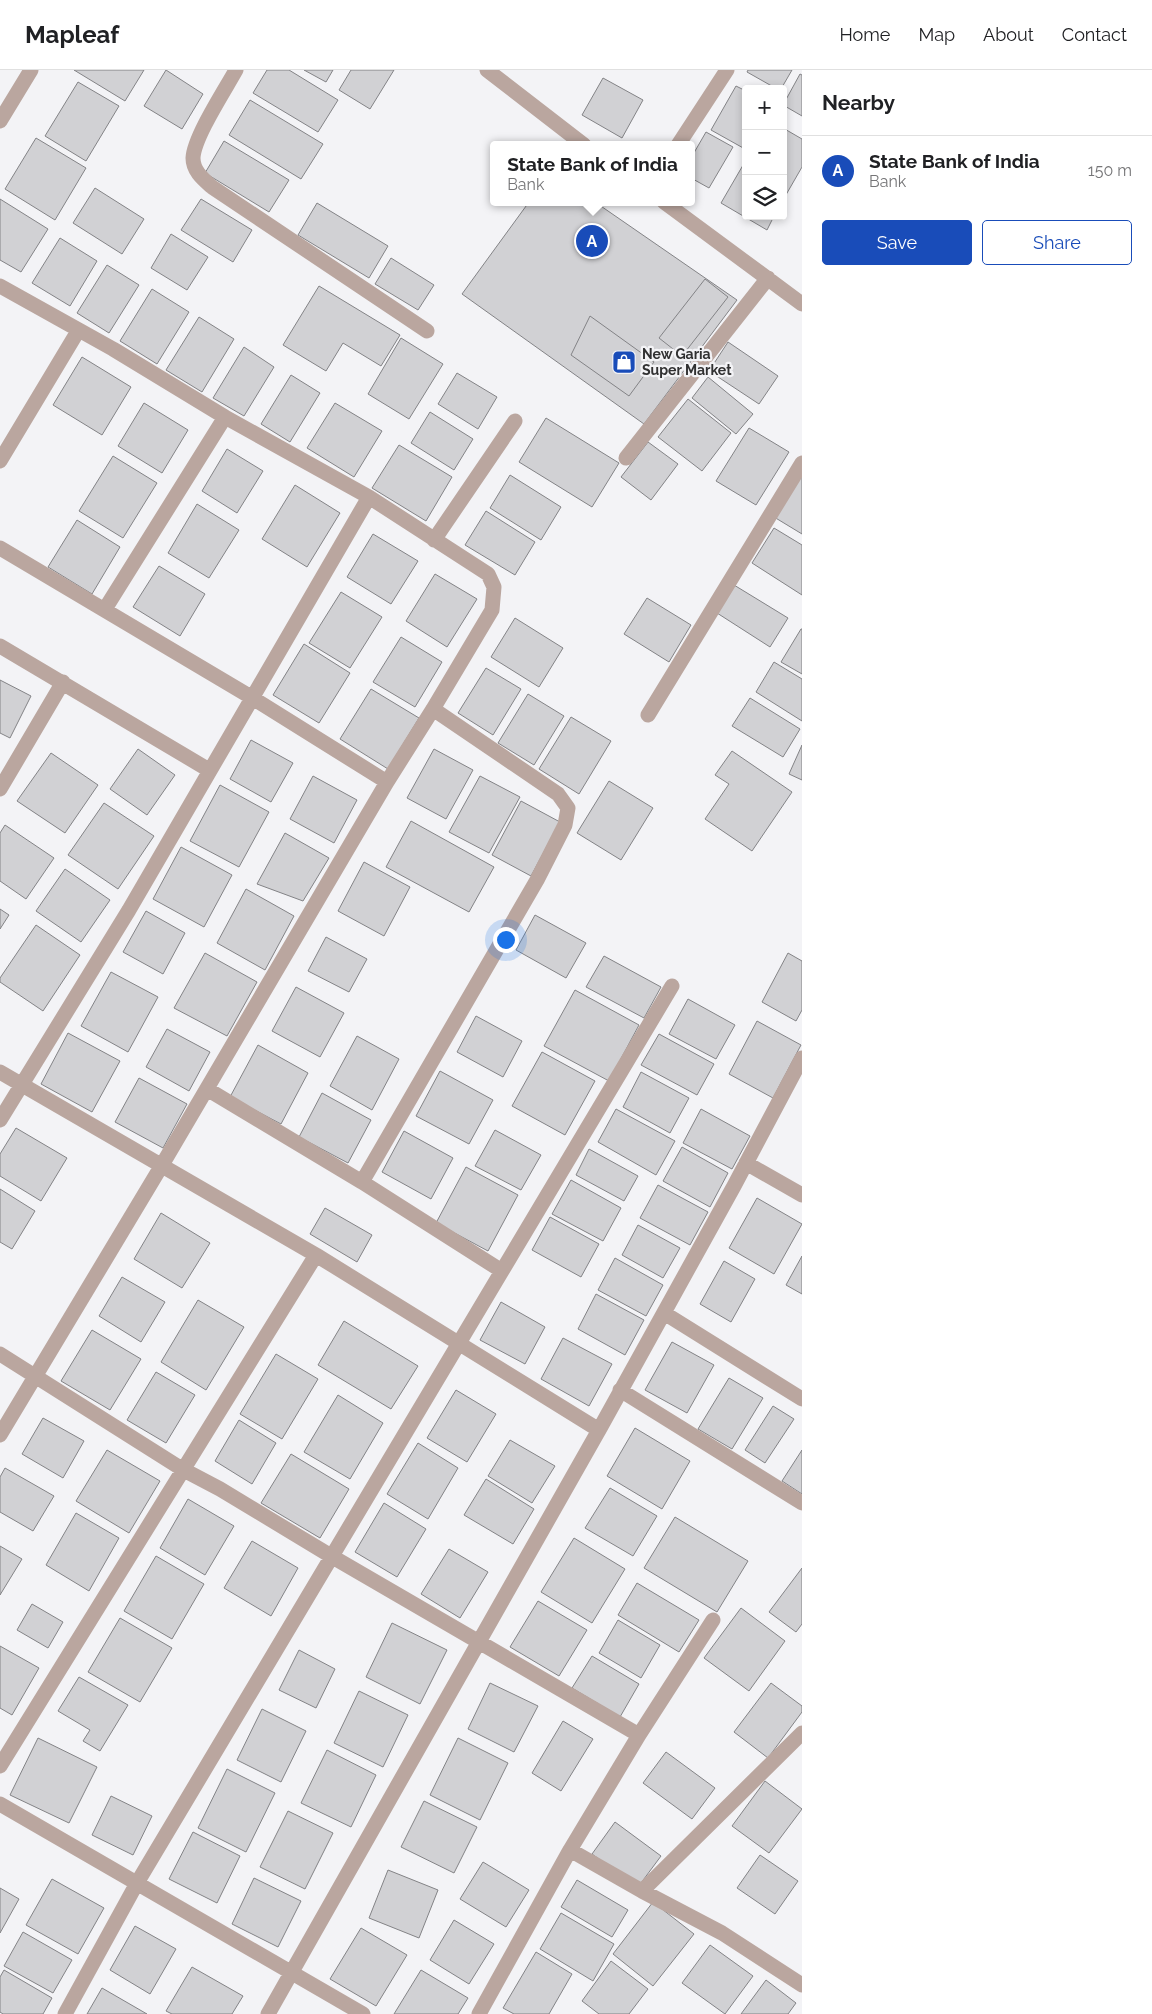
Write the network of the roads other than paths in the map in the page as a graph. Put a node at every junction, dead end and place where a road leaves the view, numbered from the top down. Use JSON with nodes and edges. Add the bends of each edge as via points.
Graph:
{"nodes":[{"id":1,"x":31,"y":70,"type":"edge"},
{"id":2,"x":236,"y":70,"type":"edge"},
{"id":3,"x":487,"y":70,"type":"edge"},
{"id":4,"x":727,"y":70,"type":"edge"},
{"id":5,"x":0,"y":121,"type":"edge"},
{"id":6,"x":579,"y":141,"type":"edge"},
{"id":7,"x":681,"y":141,"type":"edge"},
{"id":8,"x":669,"y":206,"type":"edge"},
{"id":9,"x":768,"y":278,"type":"junction"},
{"id":10,"x":0,"y":286,"type":"edge"},
{"id":11,"x":802,"y":304,"type":"edge"},
{"id":12,"x":78,"y":331,"type":"junction"},
{"id":13,"x":427,"y":331,"type":"dead end"},
{"id":14,"x":225,"y":417,"type":"junction"},
{"id":15,"x":515,"y":421,"type":"dead end"},
{"id":16,"x":626,"y":458,"type":"dead end"},
{"id":17,"x":0,"y":461,"type":"edge"},
{"id":18,"x":802,"y":463,"type":"edge"},
{"id":19,"x":369,"y":497,"type":"junction"},
{"id":20,"x":434,"y":540,"type":"junction"},
{"id":21,"x":0,"y":548,"type":"edge"},
{"id":22,"x":105,"y":609,"type":"junction"},
{"id":23,"x":0,"y":646,"type":"edge"},
{"id":24,"x":63,"y":682,"type":"junction"},
{"id":25,"x":251,"y":697,"type":"junction"},
{"id":26,"x":433,"y":709,"type":"junction"},
{"id":27,"x":648,"y":715,"type":"dead end"},
{"id":28,"x":209,"y":770,"type":"junction"},
{"id":29,"x":387,"y":782,"type":"junction"},
{"id":30,"x":0,"y":789,"type":"edge"},
{"id":31,"x":672,"y":986,"type":"dead end"},
{"id":32,"x":802,"y":1058,"type":"edge"},
{"id":33,"x":0,"y":1072,"type":"edge"},
{"id":34,"x":22,"y":1085,"type":"junction"},
{"id":35,"x":207,"y":1089,"type":"junction"},
{"id":36,"x":0,"y":1120,"type":"edge"},
{"id":37,"x":746,"y":1163,"type":"junction"},
{"id":38,"x":162,"y":1165,"type":"junction"},
{"id":39,"x":362,"y":1182,"type":"junction"},
{"id":40,"x":802,"y":1195,"type":"edge"},
{"id":41,"x":316,"y":1255,"type":"junction"},
{"id":42,"x":502,"y":1271,"type":"junction"},
{"id":43,"x":664,"y":1313,"type":"junction"},
{"id":44,"x":459,"y":1344,"type":"junction"},
{"id":45,"x":0,"y":1354,"type":"edge"},
{"id":46,"x":35,"y":1376,"type":"junction"},
{"id":47,"x":620,"y":1390,"type":"junction"},
{"id":48,"x":802,"y":1399,"type":"edge"},
{"id":49,"x":599,"y":1430,"type":"junction"},
{"id":50,"x":0,"y":1435,"type":"edge"},
{"id":51,"x":182,"y":1469,"type":"junction"},
{"id":52,"x":802,"y":1502,"type":"edge"},
{"id":53,"x":331,"y":1556,"type":"junction"},
{"id":54,"x":712,"y":1620,"type":"dead end"},
{"id":55,"x":479,"y":1643,"type":"junction"},
{"id":56,"x":802,"y":1733,"type":"edge"},
{"id":57,"x":639,"y":1735,"type":"junction"},
{"id":58,"x":0,"y":1766,"type":"edge"},
{"id":59,"x":0,"y":1804,"type":"edge"},
{"id":60,"x":570,"y":1850,"type":"junction"},
{"id":61,"x":137,"y":1883,"type":"junction"},
{"id":62,"x":642,"y":1892,"type":"junction"},
{"id":63,"x":292,"y":1972,"type":"junction"},
{"id":64,"x":802,"y":1985,"type":"edge"},
{"id":65,"x":65,"y":2014,"type":"edge"},
{"id":66,"x":268,"y":2014,"type":"edge"},
{"id":67,"x":363,"y":2014,"type":"edge"},
{"id":68,"x":479,"y":2014,"type":"edge"}],
"edges":[{"from":1,"to":5,"type":"street"},
{"from":2,"to":13,"type":"street","via":[[199,138],[193,159],[198,174],[212,187]]},
{"from":3,"to":6,"type":"street"},
{"from":4,"to":7,"type":"street"},
{"from":8,"to":9,"type":"street"},
{"from":9,"to":11,"type":"street"},
{"from":9,"to":16,"type":"street"},
{"from":10,"to":12,"type":"street"},
{"from":12,"to":14,"type":"street"},
{"from":12,"to":17,"type":"street"},
{"from":14,"to":19,"type":"street"},
{"from":14,"to":22,"type":"street"},
{"from":15,"to":20,"type":"street"},
{"from":18,"to":27,"type":"street"},
{"from":19,"to":20,"type":"street"},
{"from":19,"to":25,"type":"street"},
{"from":20,"to":26,"type":"street","via":[[488,574],[494,587],[492,610]]},
{"from":21,"to":22,"type":"street"},
{"from":22,"to":25,"type":"street"},
{"from":23,"to":24,"type":"street"},
{"from":24,"to":28,"type":"street"},
{"from":24,"to":30,"type":"street"},
{"from":25,"to":28,"type":"street"},
{"from":25,"to":29,"type":"street"},
{"from":26,"to":29,"type":"street"},
{"from":26,"to":39,"type":"street","via":[[558,794],[568,808],[567,817],[537,880]]},
{"from":28,"to":34,"type":"street","via":[[129,910]]},
{"from":29,"to":35,"type":"street"},
{"from":31,"to":42,"type":"street"},
{"from":32,"to":37,"type":"street"},
{"from":33,"to":34,"type":"street"},
{"from":34,"to":36,"type":"street"},
{"from":34,"to":38,"type":"street"},
{"from":35,"to":38,"type":"street"},
{"from":35,"to":39,"type":"street"},
{"from":37,"to":40,"type":"street"},
{"from":37,"to":43,"type":"street"},
{"from":38,"to":41,"type":"street"},
{"from":38,"to":46,"type":"street"},
{"from":39,"to":42,"type":"street"},
{"from":41,"to":44,"type":"street"},
{"from":41,"to":51,"type":"street"},
{"from":42,"to":44,"type":"street"},
{"from":43,"to":47,"type":"street"},
{"from":43,"to":48,"type":"street"},
{"from":44,"to":49,"type":"street"},
{"from":44,"to":53,"type":"street"},
{"from":45,"to":46,"type":"street"},
{"from":46,"to":50,"type":"street"},
{"from":46,"to":51,"type":"street"},
{"from":47,"to":49,"type":"street"},
{"from":47,"to":52,"type":"street"},
{"from":49,"to":55,"type":"street"},
{"from":51,"to":53,"type":"street"},
{"from":51,"to":58,"type":"street"},
{"from":53,"to":55,"type":"street"},
{"from":53,"to":61,"type":"street"},
{"from":54,"to":57,"type":"street"},
{"from":55,"to":57,"type":"street"},
{"from":55,"to":63,"type":"street"},
{"from":56,"to":62,"type":"street"},
{"from":57,"to":60,"type":"street"},
{"from":59,"to":61,"type":"street"},
{"from":60,"to":62,"type":"street"},
{"from":60,"to":68,"type":"street"},
{"from":61,"to":63,"type":"street"},
{"from":61,"to":65,"type":"street"},
{"from":62,"to":64,"type":"street","via":[[722,1933]]},
{"from":63,"to":66,"type":"street"},
{"from":63,"to":67,"type":"street"}]}
